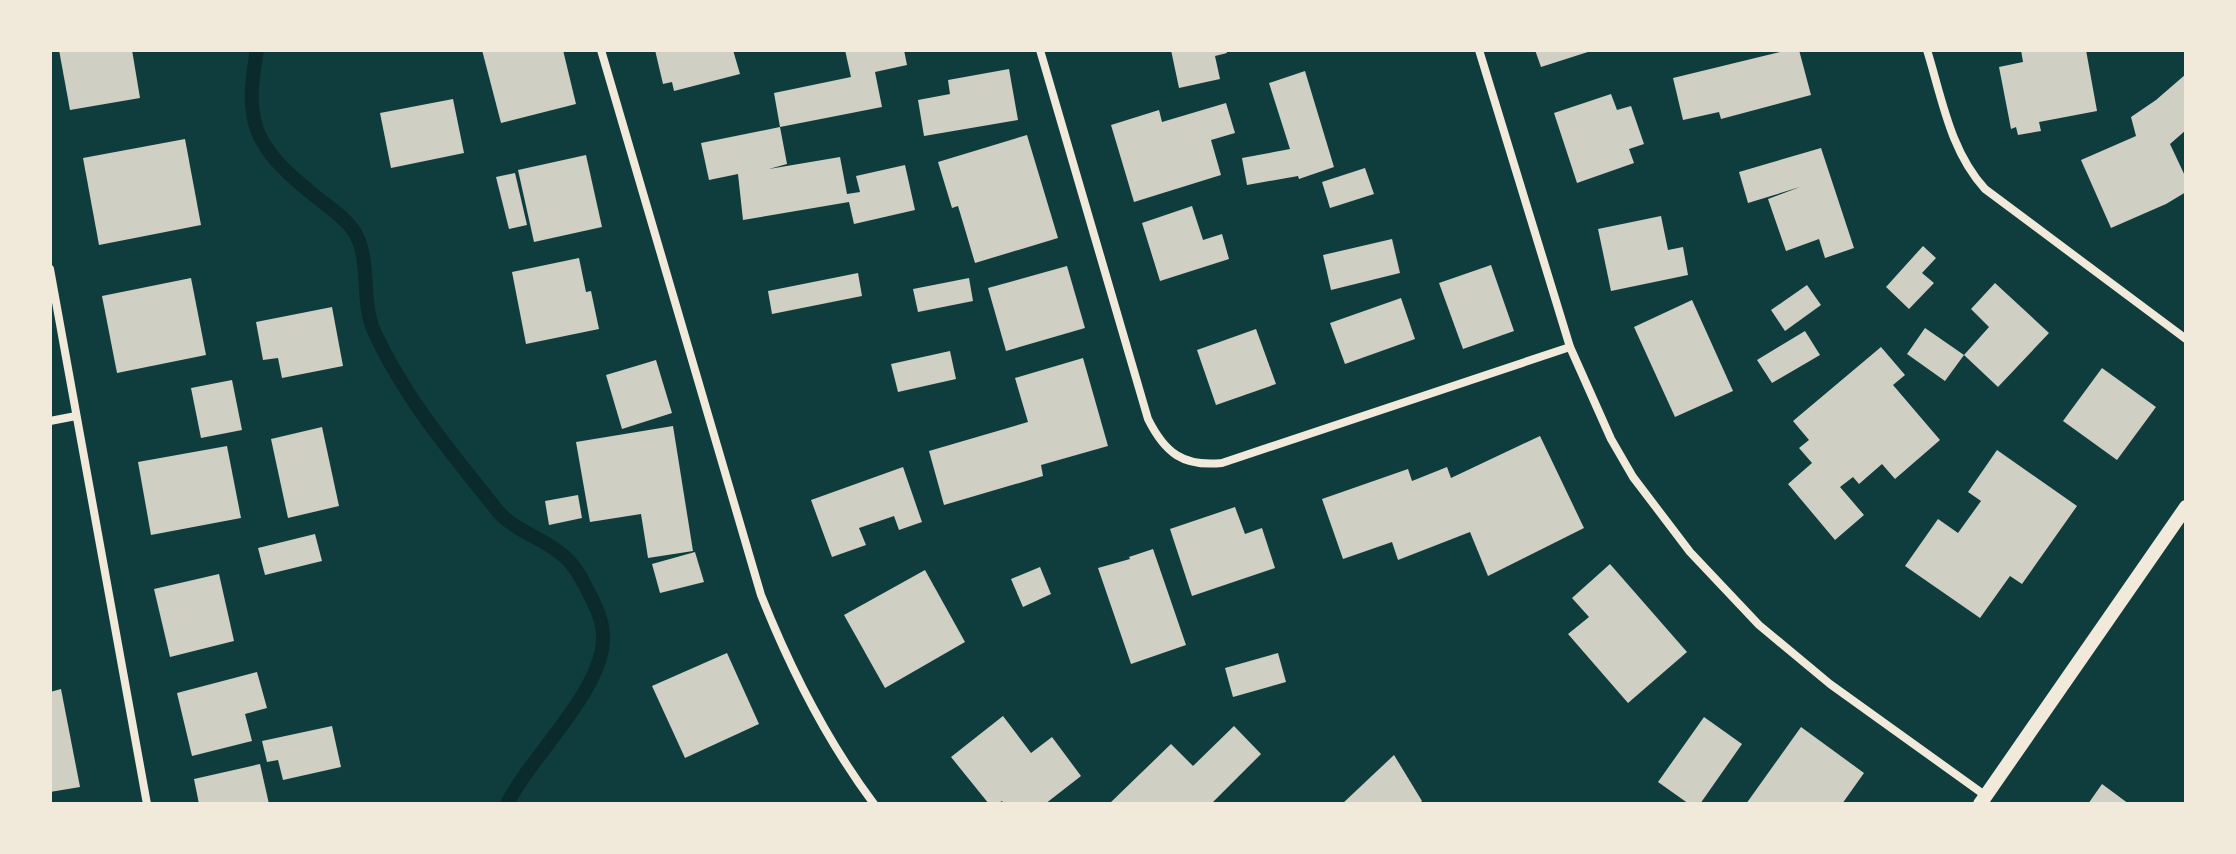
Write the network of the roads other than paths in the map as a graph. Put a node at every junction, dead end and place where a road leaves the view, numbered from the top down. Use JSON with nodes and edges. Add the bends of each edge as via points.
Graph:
{"nodes":[{"id":1,"x":601,"y":50,"type":"edge"},
{"id":2,"x":1040,"y":50,"type":"edge"},
{"id":3,"x":1479,"y":50,"type":"edge"},
{"id":4,"x":1927,"y":50,"type":"edge"},
{"id":5,"x":50,"y":269,"type":"edge"},
{"id":6,"x":2186,"y":339,"type":"edge"},
{"id":7,"x":1570,"y":347,"type":"junction"},
{"id":8,"x":76,"y":416,"type":"junction"},
{"id":9,"x":50,"y":421,"type":"edge"},
{"id":10,"x":2186,"y":507,"type":"edge"},
{"id":11,"x":1983,"y":800,"type":"edge"},
{"id":12,"x":147,"y":804,"type":"edge"},
{"id":13,"x":874,"y":804,"type":"edge"}],
"edges":[{"from":1,"to":13,"type":"street","via":[[761,595],[789,661]]},
{"from":2,"to":7,"type":"street","via":[[1148,419],[1157,437],[1187,461],[1222,463]]},
{"from":3,"to":7,"type":"street"},
{"from":4,"to":6,"type":"street","via":[[1954,139],[1985,189]]},
{"from":5,"to":8,"type":"street"},
{"from":7,"to":11,"type":"street","via":[[1633,477],[1725,591],[1830,684]]},
{"from":8,"to":9,"type":"street"},
{"from":8,"to":12,"type":"street"},
{"from":10,"to":11,"type":"street"}]}
